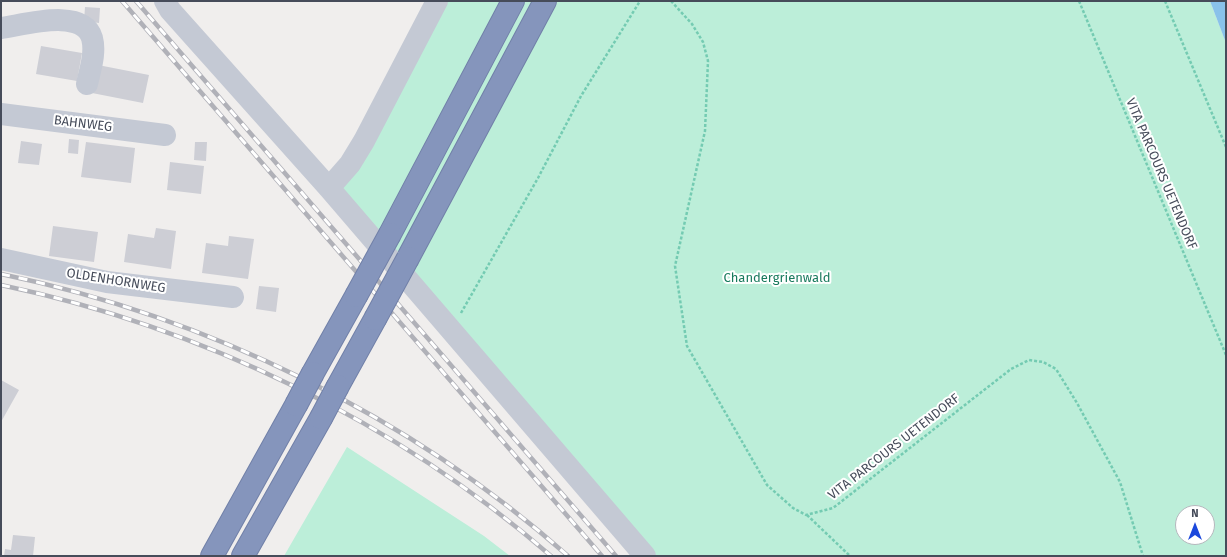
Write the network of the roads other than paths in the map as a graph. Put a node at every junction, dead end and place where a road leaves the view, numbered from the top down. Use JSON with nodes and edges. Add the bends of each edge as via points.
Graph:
{"nodes":[{"id":1,"x":165,"y":1,"type":"edge"},
{"id":2,"x":437,"y":1,"type":"edge"},
{"id":3,"x":514,"y":1,"type":"edge"},
{"id":4,"x":545,"y":1,"type":"edge"},
{"id":5,"x":1,"y":28,"type":"edge"},
{"id":6,"x":87,"y":84,"type":"dead end"},
{"id":7,"x":1,"y":114,"type":"edge"},
{"id":8,"x":165,"y":134,"type":"dead end"},
{"id":9,"x":329,"y":188,"type":"junction"},
{"id":10,"x":1,"y":259,"type":"edge"},
{"id":11,"x":233,"y":297,"type":"dead end"},
{"id":12,"x":212,"y":556,"type":"edge"},
{"id":13,"x":243,"y":556,"type":"edge"},
{"id":14,"x":645,"y":556,"type":"edge"}],
"edges":[{"from":1,"to":9,"type":"street","via":[[170,10]]},
{"from":2,"to":9,"type":"street","via":[[364,141],[350,164]]},
{"from":3,"to":12,"type":"highway","bridge":true,"via":[[390,234]]},
{"from":4,"to":13,"type":"highway","bridge":true,"via":[[375,319]]},
{"from":5,"to":6,"type":"street","via":[[56,20],[72,20],[83,26],[92,38],[93,57]]},
{"from":7,"to":8,"type":"street","name":"BAHNWEG"},
{"from":9,"to":14,"type":"street"},
{"from":10,"to":11,"type":"street","name":"OLDENHORNWEG","via":[[107,282]]}]}
